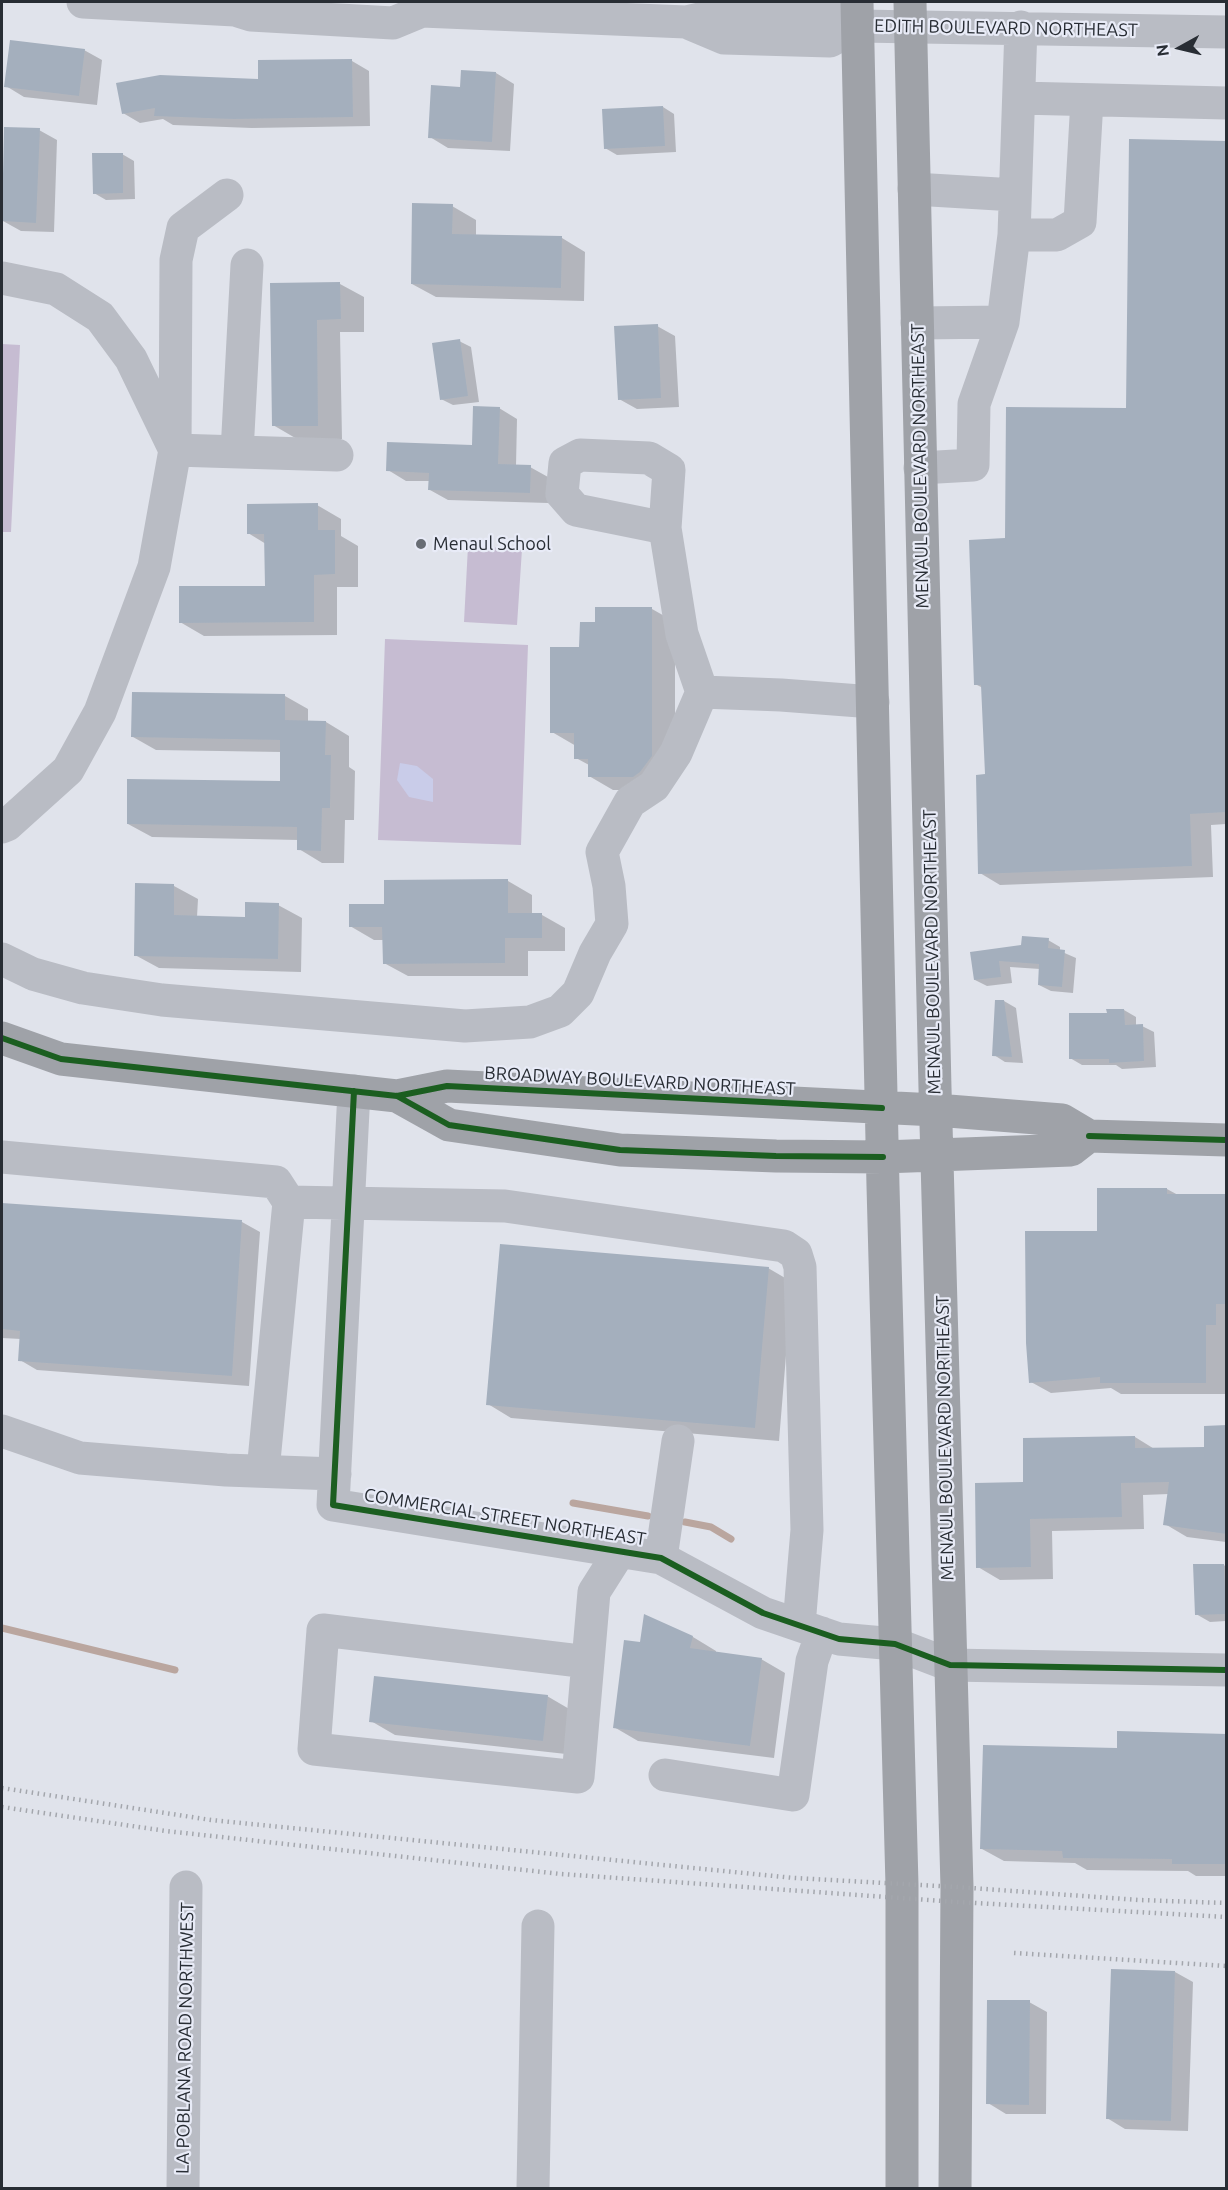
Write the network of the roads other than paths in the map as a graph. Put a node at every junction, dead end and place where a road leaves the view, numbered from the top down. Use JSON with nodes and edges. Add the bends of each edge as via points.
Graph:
{"nodes":[{"id":1,"x":83,"y":2,"type":"edge"},
{"id":2,"x":237,"y":4,"type":"edge"},
{"id":3,"x":417,"y":5,"type":"edge"},
{"id":4,"x":686,"y":12,"type":"edge"},
{"id":5,"x":910,"y":13,"type":"edge"},
{"id":6,"x":857,"y":14,"type":"edge"},
{"id":7,"x":1021,"y":27,"type":"junction"},
{"id":8,"x":1227,"y":32,"type":"edge"},
{"id":9,"x":1019,"y":98,"type":"junction"},
{"id":10,"x":1087,"y":100,"type":"junction"},
{"id":11,"x":1227,"y":103,"type":"edge"},
{"id":12,"x":914,"y":189,"type":"junction"},
{"id":13,"x":227,"y":195,"type":"dead end"},
{"id":14,"x":1015,"y":195,"type":"junction"},
{"id":15,"x":1014,"y":235,"type":"junction"},
{"id":16,"x":247,"y":265,"type":"dead end"},
{"id":17,"x":2,"y":278,"type":"edge"},
{"id":18,"x":1003,"y":322,"type":"junction"},
{"id":19,"x":917,"y":323,"type":"junction"},
{"id":20,"x":175,"y":450,"type":"junction"},
{"id":21,"x":237,"y":452,"type":"junction"},
{"id":22,"x":337,"y":455,"type":"dead end"},
{"id":23,"x":920,"y":468,"type":"junction"},
{"id":24,"x":665,"y":528,"type":"dead end"},
{"id":25,"x":702,"y":692,"type":"junction"},
{"id":26,"x":926,"y":701,"type":"junction"},
{"id":27,"x":873,"y":702,"type":"junction"},
{"id":28,"x":2,"y":827,"type":"edge"},
{"id":29,"x":2,"y":959,"type":"edge"},
{"id":30,"x":2,"y":1039,"type":"edge"},
{"id":31,"x":354,"y":1091,"type":"junction"},
{"id":32,"x":397,"y":1096,"type":"junction"},
{"id":33,"x":882,"y":1108,"type":"junction"},
{"id":34,"x":936,"y":1110,"type":"junction"},
{"id":35,"x":1089,"y":1136,"type":"junction"},
{"id":36,"x":1227,"y":1140,"type":"edge"},
{"id":37,"x":937,"y":1155,"type":"junction"},
{"id":38,"x":2,"y":1156,"type":"edge"},
{"id":39,"x":882,"y":1157,"type":"junction"},
{"id":40,"x":289,"y":1202,"type":"junction"},
{"id":41,"x":348,"y":1203,"type":"junction"},
{"id":42,"x":2,"y":1431,"type":"edge"},
{"id":43,"x":678,"y":1441,"type":"dead end"},
{"id":44,"x":263,"y":1471,"type":"junction"},
{"id":45,"x":334,"y":1490,"type":"junction"},
{"id":46,"x":620,"y":1551,"type":"junction"},
{"id":47,"x":661,"y":1558,"type":"junction"},
{"id":48,"x":810,"y":1629,"type":"junction"},
{"id":49,"x":895,"y":1644,"type":"junction"},
{"id":50,"x":588,"y":1662,"type":"junction"},
{"id":51,"x":950,"y":1665,"type":"junction"},
{"id":52,"x":1227,"y":1670,"type":"edge"},
{"id":53,"x":666,"y":1775,"type":"dead end"},
{"id":54,"x":186,"y":1887,"type":"dead end"},
{"id":55,"x":538,"y":1926,"type":"dead end"},
{"id":56,"x":183,"y":2188,"type":"edge"},
{"id":57,"x":533,"y":2188,"type":"edge"},
{"id":58,"x":902,"y":2188,"type":"edge"},
{"id":59,"x":955,"y":2188,"type":"edge"}],
"edges":[{"from":1,"to":2,"type":"street","name":"EDITH BOULEVARD NORTHEAST"},
{"from":2,"to":3,"type":"street","name":"EDITH BOULEVARD NORTHEAST","via":[[251,15],[393,23]]},
{"from":3,"to":4,"type":"street","name":"EDITH BOULEVARD NORTHEAST"},
{"from":4,"to":6,"type":"street","name":"EDITH BOULEVARD NORTHEAST","via":[[726,13],[749,26]]},
{"from":5,"to":6,"type":"street","name":"EDITH BOULEVARD NORTHEAST"},
{"from":5,"to":7,"type":"street","name":"EDITH BOULEVARD NORTHEAST"},
{"from":5,"to":12,"type":"main road","name":"MENAUL BOULEVARD NORTHEAST"},
{"from":6,"to":27,"type":"main road"},
{"from":7,"to":8,"type":"street","name":"EDITH BOULEVARD NORTHEAST"},
{"from":7,"to":9,"type":"street"},
{"from":9,"to":10,"type":"street"},
{"from":9,"to":14,"type":"street"},
{"from":10,"to":11,"type":"street"},
{"from":10,"to":15,"type":"street","via":[[1080,222],[1057,235]]},
{"from":12,"to":14,"type":"street"},
{"from":12,"to":19,"type":"main road","name":"MENAUL BOULEVARD NORTHEAST"},
{"from":13,"to":20,"type":"street","via":[[183,228],[176,260]]},
{"from":14,"to":15,"type":"street"},
{"from":15,"to":18,"type":"street"},
{"from":16,"to":21,"type":"street"},
{"from":17,"to":20,"type":"street","via":[[56,288],[99,317],[131,358]]},
{"from":18,"to":19,"type":"street"},
{"from":18,"to":23,"type":"street","via":[[974,404],[974,465]]},
{"from":19,"to":23,"type":"main road","name":"MENAUL BOULEVARD NORTHEAST"},
{"from":20,"to":21,"type":"street"},
{"from":20,"to":28,"type":"street","via":[[154,567],[100,712],[68,770]]},
{"from":21,"to":22,"type":"street"},
{"from":23,"to":26,"type":"main road","name":"MENAUL BOULEVARD NORTHEAST"},
{"from":24,"to":25,"type":"street","via":[[682,634]]},
{"from":25,"to":27,"type":"street"},
{"from":25,"to":29,"type":"street","via":[[676,753],[654,786],[630,802],[602,852],[612,924],[578,993],[560,1011],[530,1023],[465,1026],[162,999],[83,988],[33,974]]},
{"from":26,"to":27,"type":"main road"},
{"from":26,"to":34,"type":"main road","name":"MENAUL BOULEVARD NORTHEAST"},
{"from":27,"to":33,"type":"main road"},
{"from":30,"to":31,"type":"main road","name":"BROADWAY BOULEVARD NORTHEAST","via":[[61,1059]]},
{"from":31,"to":32,"type":"main road","name":"BROADWAY BOULEVARD NORTHEAST"},
{"from":31,"to":41,"type":"street"},
{"from":32,"to":33,"type":"main road","name":"BROADWAY BOULEVARD NORTHEAST","via":[[447,1086]]},
{"from":32,"to":39,"type":"main road","name":"BROADWAY BOULEVARD NORTHEAST","via":[[449,1125],[620,1150]]},
{"from":33,"to":34,"type":"main road","name":"BROADWAY BOULEVARD NORTHEAST"},
{"from":33,"to":39,"type":"main road"},
{"from":34,"to":35,"type":"main road","name":"BROADWAY BOULEVARD NORTHEAST","via":[[1062,1120]]},
{"from":34,"to":37,"type":"main road","name":"MENAUL BOULEVARD NORTHEAST"},
{"from":35,"to":36,"type":"main road","name":"BROADWAY BOULEVARD NORTHEAST"},
{"from":35,"to":37,"type":"main road","name":"BROADWAY BOULEVARD NORTHEAST","via":[[1071,1150]]},
{"from":37,"to":39,"type":"main road","name":"BROADWAY BOULEVARD NORTHEAST"},
{"from":37,"to":51,"type":"main road","name":"MENAUL BOULEVARD NORTHEAST"},
{"from":38,"to":40,"type":"street","via":[[276,1182]]},
{"from":39,"to":49,"type":"main road"},
{"from":40,"to":41,"type":"street"},
{"from":40,"to":44,"type":"street"},
{"from":41,"to":45,"type":"street"},
{"from":41,"to":48,"type":"street","via":[[505,1206],[784,1246],[796,1254],[800,1267]]},
{"from":42,"to":44,"type":"street","name":"COMMERCIAL STREET NORTHEAST","via":[[80,1458]]},
{"from":43,"to":47,"type":"street"},
{"from":44,"to":45,"type":"street","name":"COMMERCIAL STREET NORTHEAST"},
{"from":45,"to":46,"type":"street","name":"COMMERCIAL STREET NORTHEAST"},
{"from":46,"to":47,"type":"street","name":"COMMERCIAL STREET NORTHEAST"},
{"from":46,"to":50,"type":"street","via":[[594,1592]]},
{"from":47,"to":48,"type":"street","name":"COMMERCIAL STREET NORTHEAST","via":[[764,1613]]},
{"from":48,"to":49,"type":"street","name":"COMMERCIAL STREET NORTHEAST","via":[[839,1639]]},
{"from":48,"to":53,"type":"street","via":[[812,1661],[793,1795]]},
{"from":49,"to":51,"type":"street","name":"COMMERCIAL STREET NORTHEAST"},
{"from":49,"to":58,"type":"main road","via":[[902,1898]]},
{"from":50,"to":50,"type":"street","via":[[578,1778],[314,1749],[323,1630]]},
{"from":51,"to":52,"type":"street","name":"COMMERCIAL STREET NORTHEAST"},
{"from":51,"to":59,"type":"main road","name":"MENAUL BOULEVARD NORTHEAST","via":[[957,1902]]},
{"from":54,"to":56,"type":"street","name":"LA POBLANA ROAD NORTHWEST"},
{"from":55,"to":57,"type":"street"}]}
